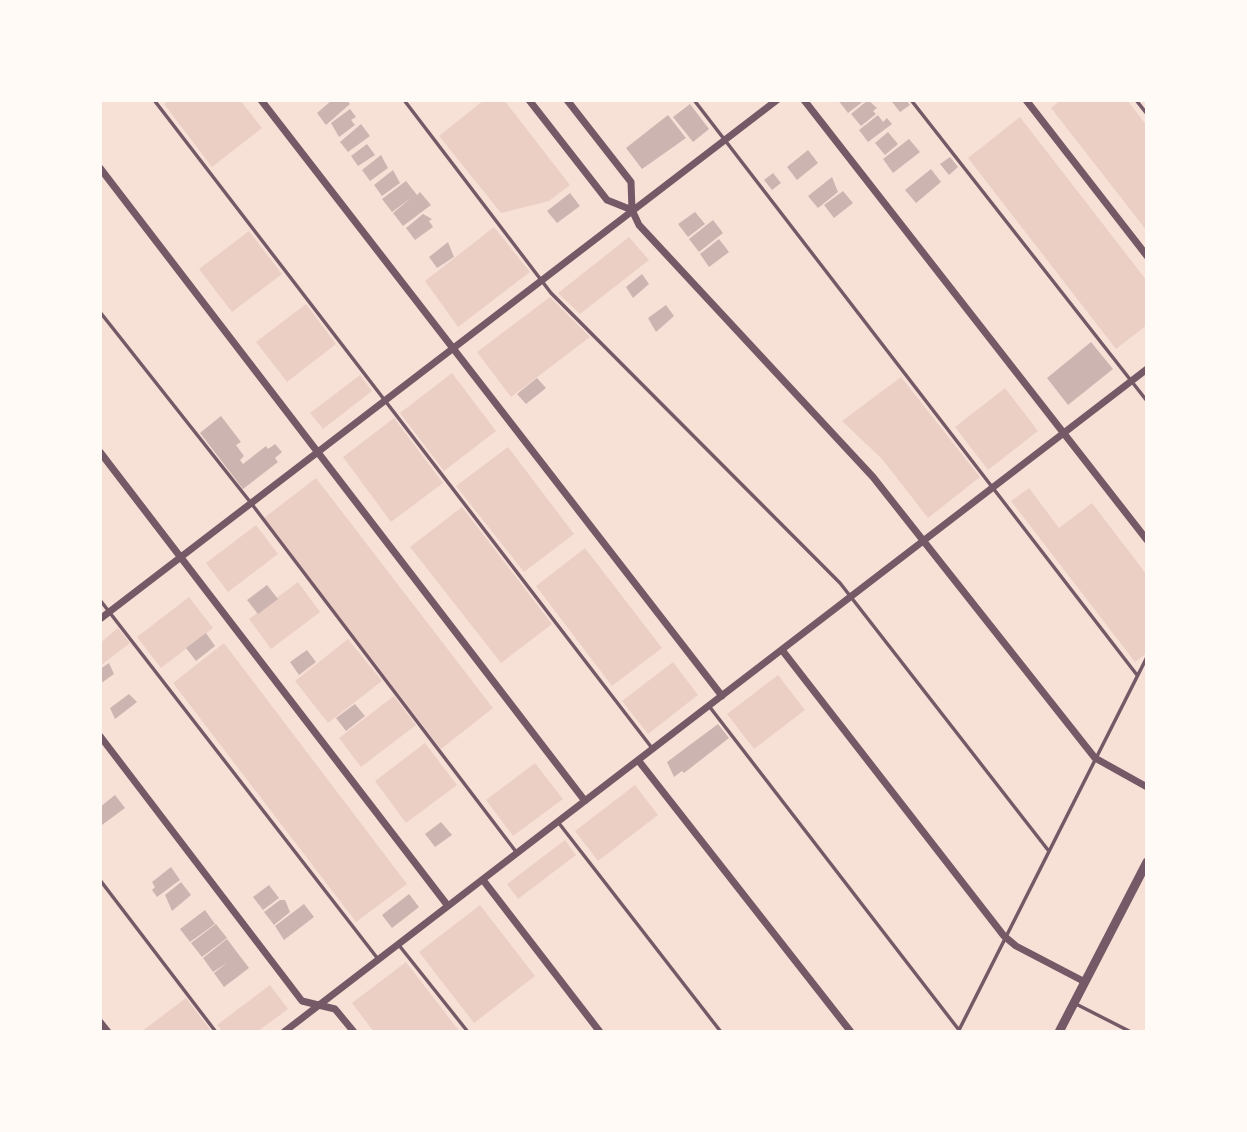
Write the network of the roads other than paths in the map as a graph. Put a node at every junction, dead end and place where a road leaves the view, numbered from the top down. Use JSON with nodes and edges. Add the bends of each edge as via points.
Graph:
{"nodes":[{"id":1,"x":154,"y":100,"type":"edge"},
{"id":2,"x":261,"y":100,"type":"edge"},
{"id":3,"x":404,"y":100,"type":"edge"},
{"id":4,"x":529,"y":100,"type":"edge"},
{"id":5,"x":567,"y":100,"type":"edge"},
{"id":6,"x":694,"y":100,"type":"edge"},
{"id":7,"x":777,"y":100,"type":"edge"},
{"id":8,"x":804,"y":100,"type":"edge"},
{"id":9,"x":911,"y":100,"type":"edge"},
{"id":10,"x":1026,"y":100,"type":"edge"},
{"id":11,"x":1136,"y":100,"type":"edge"},
{"id":12,"x":1147,"y":114,"type":"edge"},
{"id":13,"x":725,"y":139,"type":"junction"},
{"id":14,"x":100,"y":168,"type":"edge"},
{"id":15,"x":632,"y":210,"type":"junction"},
{"id":16,"x":1147,"y":256,"type":"edge"},
{"id":17,"x":541,"y":280,"type":"junction"},
{"id":18,"x":100,"y":312,"type":"edge"},
{"id":19,"x":454,"y":347,"type":"junction"},
{"id":20,"x":1147,"y":369,"type":"edge"},
{"id":21,"x":1132,"y":381,"type":"junction"},
{"id":22,"x":385,"y":400,"type":"junction"},
{"id":23,"x":1147,"y":401,"type":"edge"},
{"id":24,"x":1064,"y":434,"type":"junction"},
{"id":25,"x":100,"y":452,"type":"edge"},
{"id":26,"x":317,"y":452,"type":"junction"},
{"id":27,"x":995,"y":487,"type":"junction"},
{"id":28,"x":251,"y":503,"type":"junction"},
{"id":29,"x":1147,"y":540,"type":"edge"},
{"id":30,"x":924,"y":542,"type":"junction"},
{"id":31,"x":180,"y":557,"type":"junction"},
{"id":32,"x":851,"y":597,"type":"junction"},
{"id":33,"x":100,"y":600,"type":"edge"},
{"id":34,"x":109,"y":612,"type":"junction"},
{"id":35,"x":100,"y":619,"type":"edge"},
{"id":36,"x":782,"y":650,"type":"junction"},
{"id":37,"x":1147,"y":657,"type":"edge"},
{"id":38,"x":1137,"y":675,"type":"junction"},
{"id":39,"x":722,"y":696,"type":"junction"},
{"id":40,"x":709,"y":706,"type":"junction"},
{"id":41,"x":100,"y":736,"type":"edge"},
{"id":42,"x":653,"y":749,"type":"junction"},
{"id":43,"x":1095,"y":758,"type":"junction"},
{"id":44,"x":638,"y":760,"type":"junction"},
{"id":45,"x":1147,"y":787,"type":"edge"},
{"id":46,"x":585,"y":801,"type":"junction"},
{"id":47,"x":558,"y":822,"type":"junction"},
{"id":48,"x":1048,"y":850,"type":"junction"},
{"id":49,"x":517,"y":853,"type":"junction"},
{"id":50,"x":1147,"y":862,"type":"edge"},
{"id":51,"x":100,"y":880,"type":"edge"},
{"id":52,"x":483,"y":880,"type":"junction"},
{"id":53,"x":448,"y":906,"type":"junction"},
{"id":54,"x":1004,"y":936,"type":"junction"},
{"id":55,"x":398,"y":944,"type":"junction"},
{"id":56,"x":378,"y":959,"type":"junction"},
{"id":57,"x":1085,"y":982,"type":"junction"},
{"id":58,"x":1074,"y":1003,"type":"junction"},
{"id":59,"x":318,"y":1005,"type":"junction"},
{"id":60,"x":100,"y":1022,"type":"edge"},
{"id":61,"x":958,"y":1031,"type":"edge"},
{"id":62,"x":108,"y":1032,"type":"edge"},
{"id":63,"x":216,"y":1032,"type":"edge"},
{"id":64,"x":284,"y":1032,"type":"edge"},
{"id":65,"x":354,"y":1032,"type":"edge"},
{"id":66,"x":468,"y":1032,"type":"edge"},
{"id":67,"x":600,"y":1032,"type":"edge"},
{"id":68,"x":720,"y":1032,"type":"edge"},
{"id":69,"x":851,"y":1032,"type":"edge"},
{"id":70,"x":1059,"y":1032,"type":"edge"},
{"id":71,"x":1131,"y":1032,"type":"edge"}],
"edges":[{"from":1,"to":22,"type":"lane"},
{"from":2,"to":19,"type":"street"},
{"from":3,"to":17,"type":"lane"},
{"from":4,"to":15,"type":"street","via":[[607,200]]},
{"from":5,"to":15,"type":"street","via":[[631,183]]},
{"from":6,"to":13,"type":"lane"},
{"from":7,"to":13,"type":"street"},
{"from":8,"to":24,"type":"street"},
{"from":9,"to":21,"type":"lane"},
{"from":10,"to":16,"type":"street"},
{"from":11,"to":12,"type":"lane"},
{"from":13,"to":15,"type":"street"},
{"from":13,"to":27,"type":"lane"},
{"from":14,"to":26,"type":"street"},
{"from":15,"to":17,"type":"street"},
{"from":15,"to":30,"type":"street","via":[[643,230],[873,477]]},
{"from":17,"to":19,"type":"street"},
{"from":17,"to":32,"type":"lane"},
{"from":18,"to":28,"type":"lane"},
{"from":19,"to":22,"type":"street"},
{"from":19,"to":39,"type":"street"},
{"from":20,"to":21,"type":"street"},
{"from":21,"to":23,"type":"lane"},
{"from":21,"to":24,"type":"street"},
{"from":22,"to":26,"type":"street"},
{"from":22,"to":42,"type":"lane"},
{"from":24,"to":27,"type":"street"},
{"from":24,"to":29,"type":"street"},
{"from":25,"to":31,"type":"street"},
{"from":26,"to":28,"type":"street"},
{"from":26,"to":46,"type":"street"},
{"from":27,"to":30,"type":"street"},
{"from":27,"to":38,"type":"lane"},
{"from":28,"to":31,"type":"street"},
{"from":28,"to":49,"type":"lane"},
{"from":30,"to":32,"type":"street"},
{"from":30,"to":43,"type":"street"},
{"from":31,"to":34,"type":"street"},
{"from":31,"to":53,"type":"street"},
{"from":32,"to":36,"type":"street"},
{"from":32,"to":48,"type":"lane"},
{"from":33,"to":34,"type":"lane"},
{"from":34,"to":35,"type":"street"},
{"from":34,"to":56,"type":"lane"},
{"from":36,"to":39,"type":"street"},
{"from":36,"to":54,"type":"street"},
{"from":37,"to":38,"type":"lane"},
{"from":38,"to":43,"type":"lane"},
{"from":39,"to":40,"type":"street"},
{"from":40,"to":42,"type":"street"},
{"from":40,"to":61,"type":"lane"},
{"from":41,"to":59,"type":"street","via":[[302,1000]]},
{"from":42,"to":44,"type":"street"},
{"from":43,"to":45,"type":"street"},
{"from":43,"to":48,"type":"lane"},
{"from":44,"to":46,"type":"street"},
{"from":44,"to":69,"type":"street"},
{"from":46,"to":47,"type":"street"},
{"from":47,"to":49,"type":"street"},
{"from":47,"to":68,"type":"lane"},
{"from":48,"to":54,"type":"lane"},
{"from":49,"to":52,"type":"street"},
{"from":50,"to":57,"type":"street"},
{"from":51,"to":63,"type":"lane"},
{"from":52,"to":53,"type":"street"},
{"from":52,"to":67,"type":"street"},
{"from":53,"to":55,"type":"street"},
{"from":54,"to":57,"type":"street"},
{"from":54,"to":61,"type":"lane"},
{"from":55,"to":56,"type":"street"},
{"from":55,"to":66,"type":"lane"},
{"from":56,"to":59,"type":"street"},
{"from":57,"to":58,"type":"street"},
{"from":58,"to":70,"type":"street"},
{"from":58,"to":71,"type":"lane"},
{"from":59,"to":64,"type":"street"},
{"from":59,"to":65,"type":"street","via":[[335,1009]]},
{"from":60,"to":62,"type":"street"}]}
